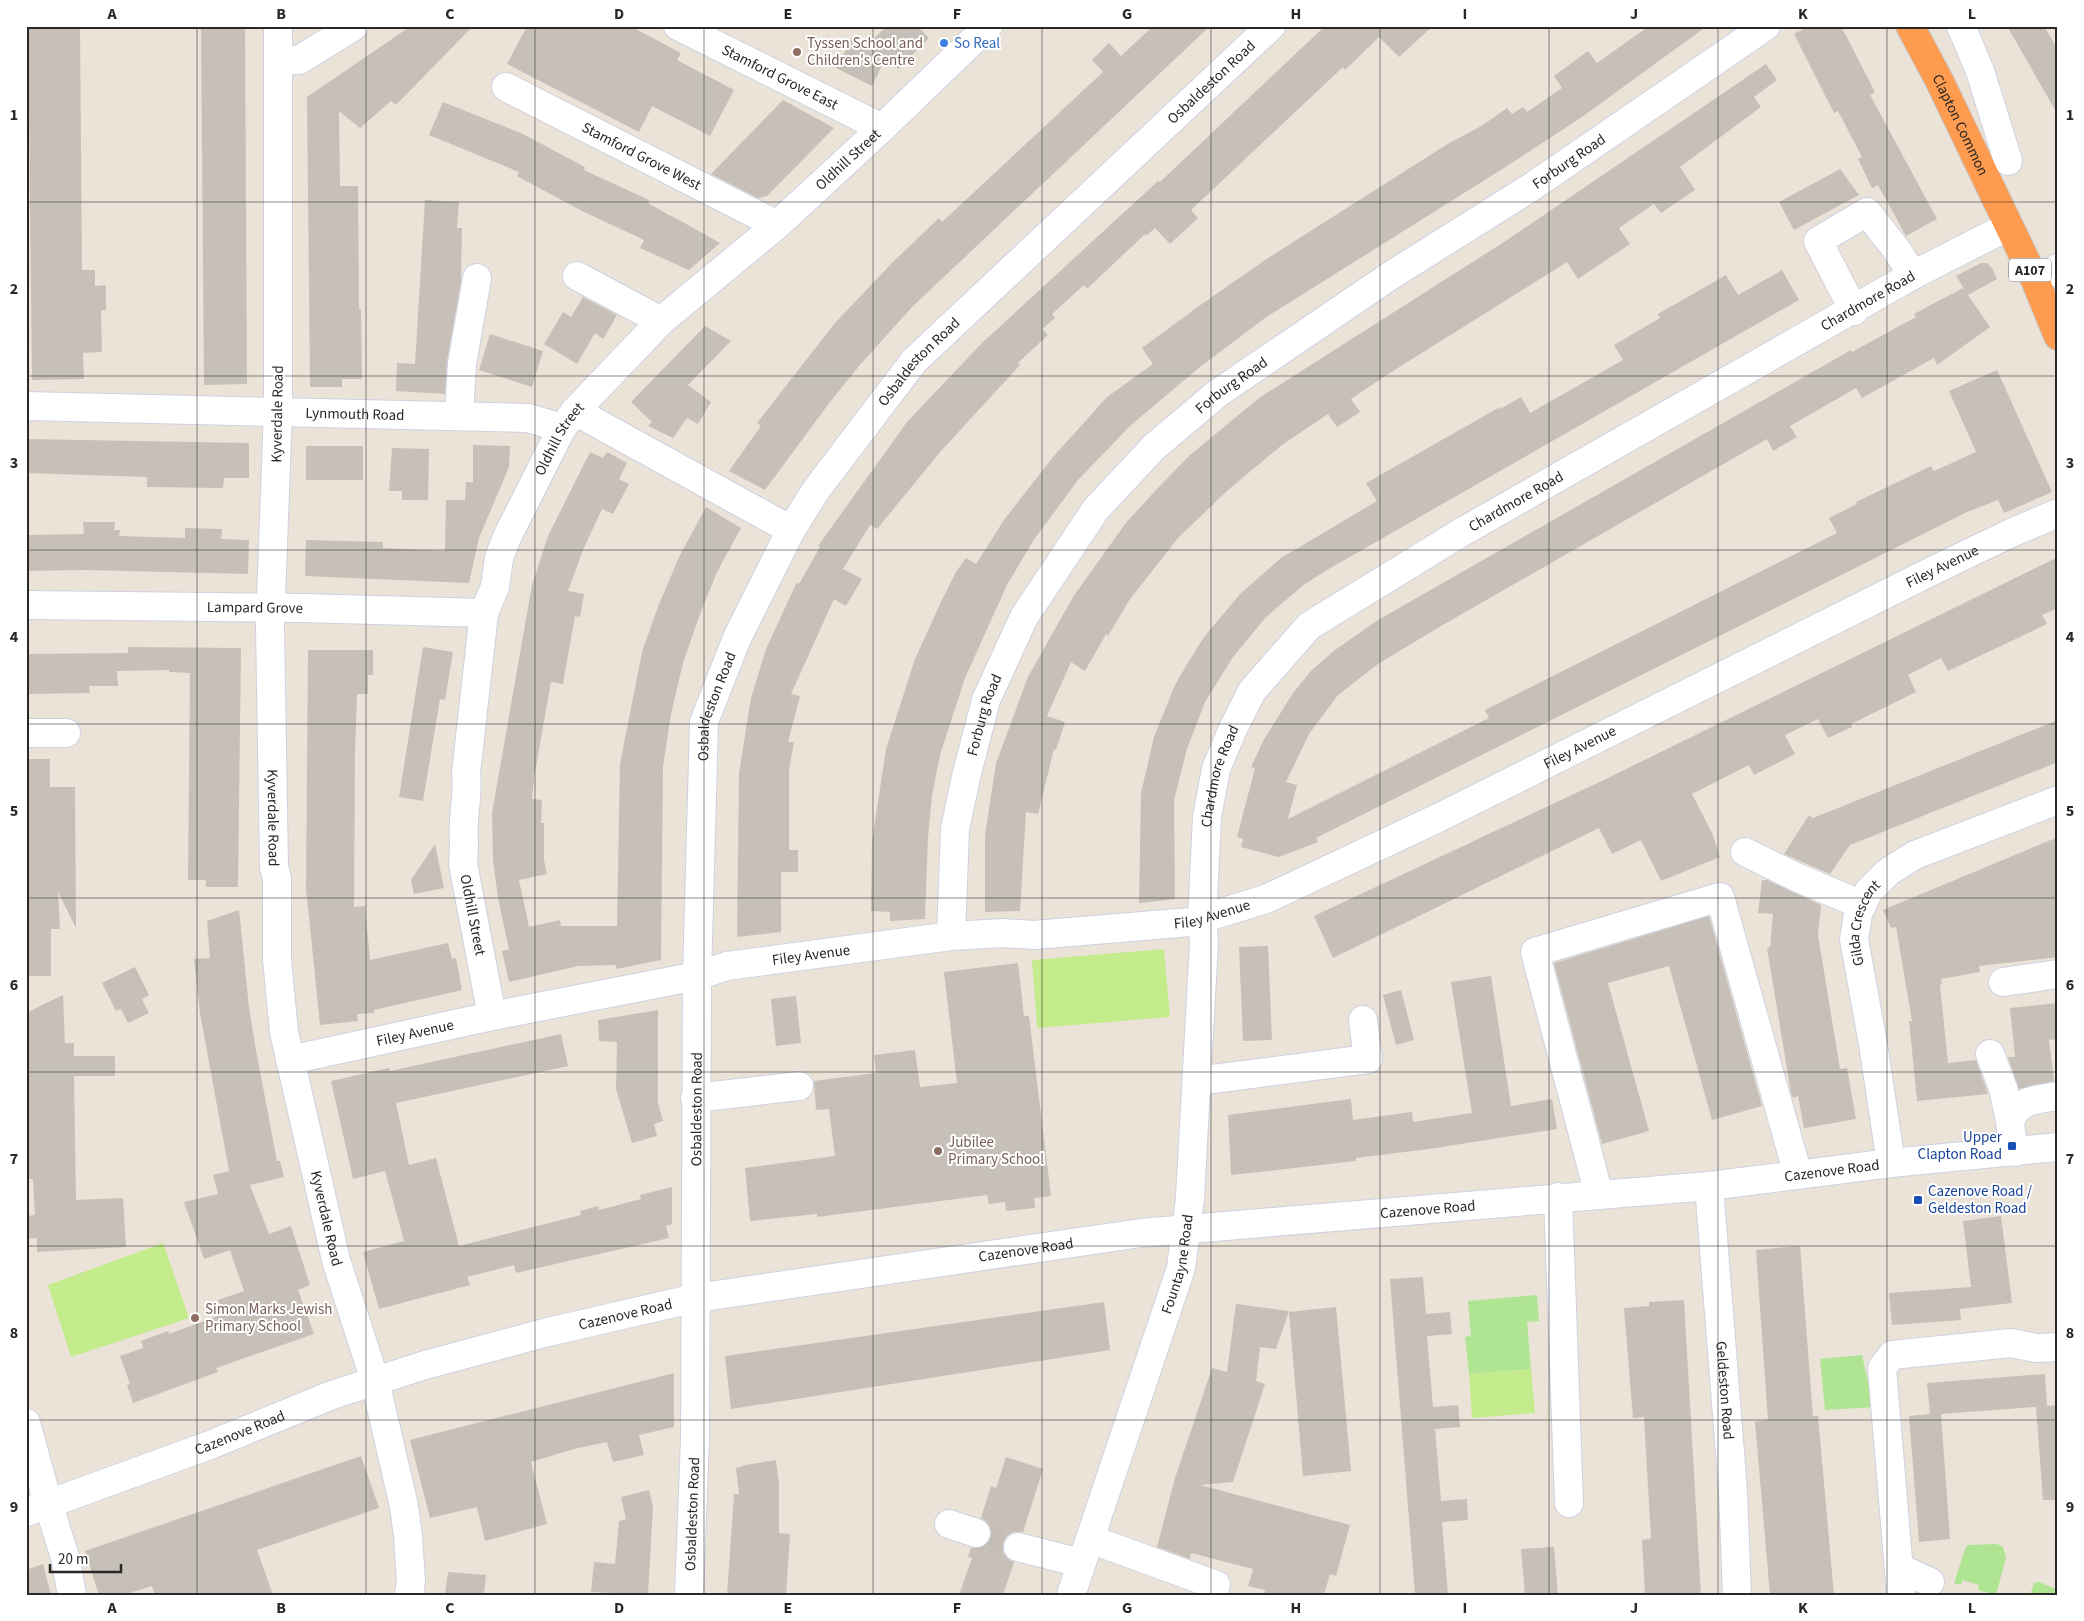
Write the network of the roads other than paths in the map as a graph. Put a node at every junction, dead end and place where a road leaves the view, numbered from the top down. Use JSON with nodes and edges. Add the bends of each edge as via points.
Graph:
{"nodes":[{"id":1,"x":278,"y":26,"type":"edge"},
{"id":2,"x":354,"y":26,"type":"edge"},
{"id":3,"x":678,"y":26,"type":"edge"},
{"id":4,"x":988,"y":26,"type":"edge"},
{"id":5,"x":1271,"y":26,"type":"edge"},
{"id":6,"x":1766,"y":26,"type":"edge"},
{"id":7,"x":1910,"y":26,"type":"edge"},
{"id":8,"x":1961,"y":26,"type":"edge"},
{"id":9,"x":278,"y":60,"type":"junction"},
{"id":10,"x":506,"y":87,"type":"dead end"},
{"id":11,"x":882,"y":128,"type":"junction"},
{"id":12,"x":2008,"y":161,"type":"dead end"},
{"id":13,"x":777,"y":225,"type":"junction"},
{"id":14,"x":2009,"y":226,"type":"junction"},
{"id":15,"x":2046,"y":274,"type":"edge"},
{"id":16,"x":1913,"y":275,"type":"junction"},
{"id":17,"x":577,"y":276,"type":"dead end"},
{"id":18,"x":477,"y":278,"type":"dead end"},
{"id":19,"x":1854,"y":311,"type":"junction"},
{"id":20,"x":661,"y":321,"type":"junction"},
{"id":21,"x":2058,"y":336,"type":"edge"},
{"id":22,"x":26,"y":406,"type":"edge"},
{"id":23,"x":278,"y":411,"type":"junction"},
{"id":24,"x":460,"y":416,"type":"junction"},
{"id":25,"x":568,"y":419,"type":"junction"},
{"id":26,"x":2058,"y":514,"type":"edge"},
{"id":27,"x":791,"y":530,"type":"junction"},
{"id":28,"x":26,"y":605,"type":"edge"},
{"id":29,"x":271,"y":607,"type":"junction"},
{"id":30,"x":484,"y":613,"type":"junction"},
{"id":31,"x":26,"y":732,"type":"edge"},
{"id":32,"x":66,"y":732,"type":"dead end"},
{"id":33,"x":2058,"y":800,"type":"edge"},
{"id":34,"x":1745,"y":852,"type":"dead end"},
{"id":35,"x":1862,"y":905,"type":"junction"},
{"id":36,"x":1202,"y":920,"type":"junction"},
{"id":37,"x":951,"y":936,"type":"junction"},
{"id":38,"x":2058,"y":974,"type":"edge"},
{"id":39,"x":697,"y":976,"type":"junction"},
{"id":40,"x":2003,"y":982,"type":"dead end"},
{"id":41,"x":492,"y":1016,"type":"junction"},
{"id":42,"x":1363,"y":1020,"type":"dead end"},
{"id":43,"x":1990,"y":1054,"type":"dead end"},
{"id":44,"x":290,"y":1060,"type":"junction"},
{"id":45,"x":1197,"y":1081,"type":"junction"},
{"id":46,"x":799,"y":1086,"type":"dead end"},
{"id":47,"x":2058,"y":1096,"type":"edge"},
{"id":48,"x":695,"y":1098,"type":"junction"},
{"id":49,"x":2010,"y":1121,"type":"junction"},
{"id":50,"x":2058,"y":1147,"type":"edge"},
{"id":51,"x":2015,"y":1152,"type":"junction"},
{"id":52,"x":1891,"y":1163,"type":"junction"},
{"id":53,"x":1798,"y":1174,"type":"junction"},
{"id":54,"x":1709,"y":1186,"type":"junction"},
{"id":55,"x":1599,"y":1195,"type":"junction"},
{"id":56,"x":1558,"y":1197,"type":"junction"},
{"id":57,"x":1186,"y":1229,"type":"junction"},
{"id":58,"x":696,"y":1298,"type":"junction"},
{"id":59,"x":2058,"y":1347,"type":"edge"},
{"id":60,"x":375,"y":1381,"type":"junction"},
{"id":61,"x":26,"y":1423,"type":"edge"},
{"id":62,"x":1569,"y":1503,"type":"dead end"},
{"id":63,"x":37,"y":1507,"type":"edge"},
{"id":64,"x":949,"y":1524,"type":"dead end"},
{"id":65,"x":976,"y":1533,"type":"tunnel mouth"},
{"id":66,"x":1018,"y":1547,"type":"tunnel mouth"},
{"id":67,"x":1085,"y":1551,"type":"junction"},
{"id":68,"x":1899,"y":1568,"type":"junction"},
{"id":69,"x":1930,"y":1582,"type":"dead end"},
{"id":70,"x":1216,"y":1585,"type":"dead end"},
{"id":71,"x":72,"y":1595,"type":"edge"},
{"id":72,"x":409,"y":1595,"type":"edge"},
{"id":73,"x":689,"y":1595,"type":"edge"},
{"id":74,"x":1071,"y":1595,"type":"edge"},
{"id":75,"x":1737,"y":1595,"type":"edge"},
{"id":76,"x":1901,"y":1595,"type":"edge"}],
"edges":[{"from":1,"to":9,"type":"street","name":"Kyverdale Road"},
{"from":2,"to":9,"type":"street","via":[[299,60]]},
{"from":3,"to":11,"type":"street","name":"Stamford Grove East"},
{"from":4,"to":11,"type":"street","name":"Oldhill Street"},
{"from":5,"to":27,"type":"street","name":"Osbaldeston Road","via":[[914,361],[816,490]]},
{"from":6,"to":37,"type":"street","name":"Forburg Road","via":[[1533,186],[1390,276],[1218,393],[1154,447],[1096,508],[1024,617],[986,700],[955,829]]},
{"from":7,"to":14,"type":"highway","name":"Clapton Common","number":"A107"},
{"from":8,"to":12,"type":"street","via":[[1980,71]]},
{"from":9,"to":23,"type":"street","name":"Kyverdale Road"},
{"from":10,"to":13,"type":"street","name":"Stamford Grove West"},
{"from":11,"to":13,"type":"street","name":"Oldhill Street"},
{"from":13,"to":20,"type":"street","name":"Oldhill Street"},
{"from":14,"to":15,"type":"highway","number":"A107"},
{"from":14,"to":16,"type":"street","name":"Chardmore Road"},
{"from":15,"to":21,"type":"highway","number":"A107"},
{"from":16,"to":19,"type":"street","name":"Chardmore Road"},
{"from":16,"to":19,"type":"street","via":[[1866,212],[1818,241]]},
{"from":17,"to":20,"type":"street"},
{"from":18,"to":24,"type":"street","via":[[462,364]]},
{"from":19,"to":36,"type":"street","name":"Chardmore Road","via":[[1462,532],[1309,626],[1252,691],[1216,769],[1207,817]]},
{"from":20,"to":25,"type":"street","name":"Oldhill Street"},
{"from":22,"to":23,"type":"street","name":"Lynmouth Road"},
{"from":23,"to":24,"type":"street","name":"Lynmouth Road"},
{"from":23,"to":29,"type":"street","name":"Kyverdale Road"},
{"from":24,"to":25,"type":"street","name":"Lynmouth Road"},
{"from":25,"to":27,"type":"street","name":"Lynmouth Road"},
{"from":25,"to":30,"type":"street","name":"Oldhill Street","via":[[507,537],[499,558],[495,587]]},
{"from":26,"to":36,"type":"street","name":"Filey Avenue","via":[[1932,571],[1429,822],[1266,898]]},
{"from":27,"to":39,"type":"street","name":"Osbaldeston Road","via":[[737,638],[704,722]]},
{"from":28,"to":29,"type":"street","name":"Lampard Grove"},
{"from":29,"to":30,"type":"street","name":"Lampard Grove"},
{"from":29,"to":44,"type":"street","name":"Kyverdale Road","via":[[277,959]]},
{"from":30,"to":41,"type":"street","name":"Oldhill Street","via":[[466,773],[463,864]]},
{"from":31,"to":32,"type":"street"},
{"from":33,"to":35,"type":"street","name":"Gilda Crescent","via":[[1915,855],[1888,872],[1868,892]]},
{"from":34,"to":35,"type":"street","via":[[1796,878]]},
{"from":35,"to":52,"type":"street","name":"Gilda Crescent","via":[[1854,940]]},
{"from":36,"to":37,"type":"street","name":"Filey Avenue","via":[[1034,936],[1002,933]]},
{"from":36,"to":45,"type":"street","name":"Fountayne Road","via":[[1204,942]]},
{"from":37,"to":39,"type":"street","name":"Filey Avenue","via":[[727,966]]},
{"from":38,"to":40,"type":"street"},
{"from":39,"to":41,"type":"street","name":"Filey Avenue"},
{"from":39,"to":48,"type":"street","name":"Osbaldeston Road"},
{"from":41,"to":44,"type":"street","name":"Filey Avenue"},
{"from":42,"to":45,"type":"street","via":[[1368,1059]]},
{"from":43,"to":49,"type":"street","via":[[2003,1088]]},
{"from":44,"to":60,"type":"street","name":"Kyverdale Road","via":[[336,1260]]},
{"from":45,"to":57,"type":"street","name":"Fountayne Road"},
{"from":46,"to":48,"type":"street"},
{"from":47,"to":49,"type":"street","via":[[2026,1102]]},
{"from":48,"to":58,"type":"street","name":"Osbaldeston Road"},
{"from":49,"to":51,"type":"street"},
{"from":50,"to":51,"type":"street","name":"Cazenove Road"},
{"from":51,"to":52,"type":"street","name":"Cazenove Road"},
{"from":52,"to":53,"type":"street","name":"Cazenove Road"},
{"from":53,"to":54,"type":"street","name":"Cazenove Road"},
{"from":53,"to":55,"type":"street","via":[[1720,897],[1535,952]]},
{"from":54,"to":55,"type":"street","name":"Cazenove Road"},
{"from":54,"to":75,"type":"street","name":"Geldeston Road","via":[[1733,1491]]},
{"from":55,"to":56,"type":"street","name":"Cazenove Road"},
{"from":56,"to":57,"type":"street","name":"Cazenove Road"},
{"from":56,"to":62,"type":"street"},
{"from":57,"to":58,"type":"street","name":"Cazenove Road"},
{"from":57,"to":67,"type":"street","name":"Fountayne Road","via":[[1181,1268]]},
{"from":58,"to":60,"type":"street","name":"Cazenove Road","via":[[538,1335]]},
{"from":58,"to":73,"type":"street","name":"Osbaldeston Road"},
{"from":59,"to":68,"type":"street","via":[[2036,1348],[2011,1343],[1892,1355],[1882,1368]]},
{"from":60,"to":63,"type":"street","name":"Cazenove Road"},
{"from":60,"to":72,"type":"street","name":"Kyverdale Road","via":[[405,1513],[411,1581]]},
{"from":61,"to":63,"type":"street"},
{"from":63,"to":71,"type":"street","via":[[65,1557]]},
{"from":64,"to":65,"type":"street"},
{"from":66,"to":67,"type":"street"},
{"from":67,"to":70,"type":"street"},
{"from":67,"to":74,"type":"street","name":"Fountayne Road"},
{"from":68,"to":69,"type":"street"},
{"from":68,"to":76,"type":"street"}]}
